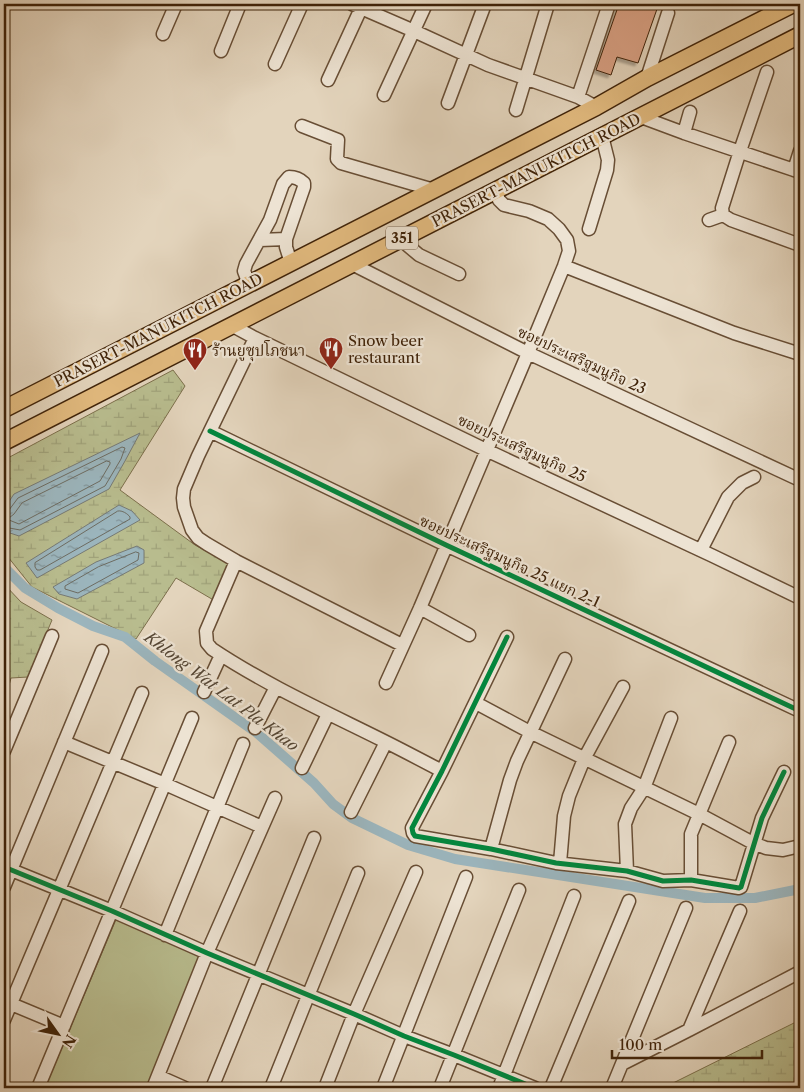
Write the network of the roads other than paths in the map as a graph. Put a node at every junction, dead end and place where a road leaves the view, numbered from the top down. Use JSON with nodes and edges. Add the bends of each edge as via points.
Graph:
{"nodes":[{"id":1,"x":176,"y":4,"type":"edge"},
{"id":2,"x":240,"y":4,"type":"edge"},
{"id":3,"x":302,"y":4,"type":"edge"},
{"id":4,"x":426,"y":4,"type":"edge"},
{"id":5,"x":485,"y":4,"type":"edge"},
{"id":6,"x":548,"y":4,"type":"edge"},
{"id":7,"x":609,"y":4,"type":"edge"},
{"id":8,"x":793,"y":4,"type":"edge"},
{"id":9,"x":359,"y":5,"type":"edge"},
{"id":10,"x":668,"y":13,"type":"dead end"},
{"id":11,"x":414,"y":30,"type":"junction"},
{"id":12,"x":163,"y":34,"type":"dead end"},
{"id":13,"x":800,"y":35,"type":"edge"},
{"id":14,"x":221,"y":50,"type":"dead end"},
{"id":15,"x":466,"y":56,"type":"junction"},
{"id":16,"x":275,"y":64,"type":"dead end"},
{"id":17,"x":767,"y":72,"type":"dead end"},
{"id":18,"x":647,"y":78,"type":"junction"},
{"id":19,"x":525,"y":79,"type":"junction"},
{"id":20,"x":328,"y":80,"type":"dead end"},
{"id":21,"x":384,"y":95,"type":"dead end"},
{"id":22,"x":578,"y":97,"type":"junction"},
{"id":23,"x":448,"y":103,"type":"dead end"},
{"id":24,"x":596,"y":107,"type":"junction"},
{"id":25,"x":516,"y":110,"type":"dead end"},
{"id":26,"x":690,"y":112,"type":"dead end"},
{"id":27,"x":641,"y":117,"type":"junction"},
{"id":28,"x":302,"y":126,"type":"dead end"},
{"id":29,"x":684,"y":133,"type":"junction"},
{"id":30,"x":602,"y":136,"type":"junction"},
{"id":31,"x":740,"y":151,"type":"junction"},
{"id":32,"x":800,"y":151,"type":"edge"},
{"id":33,"x":797,"y":171,"type":"edge"},
{"id":34,"x":434,"y":190,"type":"junction"},
{"id":35,"x":495,"y":190,"type":"junction"},
{"id":36,"x":723,"y":215,"type":"junction"},
{"id":37,"x":709,"y":220,"type":"dead end"},
{"id":38,"x":589,"y":229,"type":"dead end"},
{"id":39,"x":286,"y":239,"type":"junction"},
{"id":40,"x":400,"y":239,"type":"junction"},
{"id":41,"x":260,"y":240,"type":"junction"},
{"id":42,"x":800,"y":246,"type":"edge"},
{"id":43,"x":291,"y":263,"type":"junction"},
{"id":44,"x":352,"y":264,"type":"junction"},
{"id":45,"x":564,"y":266,"type":"junction"},
{"id":46,"x":459,"y":274,"type":"dead end"},
{"id":47,"x":249,"y":284,"type":"junction"},
{"id":48,"x":231,"y":325,"type":"junction"},
{"id":49,"x":255,"y":338,"type":"junction"},
{"id":50,"x":528,"y":353,"type":"junction"},
{"id":51,"x":800,"y":354,"type":"edge"},
{"id":52,"x":4,"y":409,"type":"edge"},
{"id":53,"x":210,"y":431,"type":"junction"},
{"id":54,"x":4,"y":442,"type":"edge"},
{"id":55,"x":486,"y":450,"type":"junction"},
{"id":56,"x":754,"y":478,"type":"dead end"},
{"id":57,"x":800,"y":480,"type":"edge"},
{"id":58,"x":446,"y":545,"type":"junction"},
{"id":59,"x":701,"y":550,"type":"junction"},
{"id":60,"x":236,"y":560,"type":"junction"},
{"id":61,"x":800,"y":598,"type":"edge"},
{"id":62,"x":420,"y":608,"type":"junction"},
{"id":63,"x":469,"y":635,"type":"dead end"},
{"id":64,"x":52,"y":636,"type":"dead end"},
{"id":65,"x":507,"y":637,"type":"dead end"},
{"id":66,"x":402,"y":645,"type":"junction"},
{"id":67,"x":102,"y":651,"type":"dead end"},
{"id":68,"x":221,"y":655,"type":"junction"},
{"id":69,"x":565,"y":659,"type":"dead end"},
{"id":70,"x":386,"y":683,"type":"dead end"},
{"id":71,"x":276,"y":687,"type":"junction"},
{"id":72,"x":623,"y":687,"type":"dead end"},
{"id":73,"x":204,"y":692,"type":"dead end"},
{"id":74,"x":142,"y":693,"type":"dead end"},
{"id":75,"x":476,"y":703,"type":"junction"},
{"id":76,"x":800,"y":712,"type":"edge"},
{"id":77,"x":328,"y":714,"type":"junction"},
{"id":78,"x":192,"y":718,"type":"dead end"},
{"id":79,"x":671,"y":718,"type":"dead end"},
{"id":80,"x":255,"y":728,"type":"dead end"},
{"id":81,"x":530,"y":732,"type":"junction"},
{"id":82,"x":64,"y":742,"type":"junction"},
{"id":83,"x":386,"y":742,"type":"junction"},
{"id":84,"x":729,"y":742,"type":"dead end"},
{"id":85,"x":243,"y":744,"type":"dead end"},
{"id":86,"x":4,"y":751,"type":"edge"},
{"id":87,"x":584,"y":759,"type":"junction"},
{"id":88,"x":113,"y":762,"type":"junction"},
{"id":89,"x":302,"y":768,"type":"dead end"},
{"id":90,"x":442,"y":771,"type":"junction"},
{"id":91,"x":784,"y":772,"type":"dead end"},
{"id":92,"x":165,"y":784,"type":"junction"},
{"id":93,"x":644,"y":788,"type":"junction"},
{"id":94,"x":275,"y":798,"type":"dead end"},
{"id":95,"x":217,"y":806,"type":"junction"},
{"id":96,"x":351,"y":812,"type":"dead end"},
{"id":97,"x":699,"y":814,"type":"junction"},
{"id":98,"x":262,"y":827,"type":"junction"},
{"id":99,"x":314,"y":838,"type":"dead end"},
{"id":100,"x":753,"y":843,"type":"junction"},
{"id":101,"x":800,"y":846,"type":"edge"},
{"id":102,"x":491,"y":849,"type":"junction"},
{"id":103,"x":560,"y":863,"type":"junction"},
{"id":104,"x":7,"y":868,"type":"edge"},
{"id":105,"x":626,"y":871,"type":"junction"},
{"id":106,"x":416,"y":872,"type":"dead end"},
{"id":107,"x":358,"y":873,"type":"dead end"},
{"id":108,"x":466,"y":877,"type":"dead end"},
{"id":109,"x":691,"y":880,"type":"junction"},
{"id":110,"x":4,"y":887,"type":"edge"},
{"id":111,"x":60,"y":890,"type":"junction"},
{"id":112,"x":519,"y":890,"type":"dead end"},
{"id":113,"x":574,"y":896,"type":"dead end"},
{"id":114,"x":629,"y":901,"type":"dead end"},
{"id":115,"x":686,"y":908,"type":"dead end"},
{"id":116,"x":112,"y":911,"type":"junction"},
{"id":117,"x":740,"y":911,"type":"dead end"},
{"id":118,"x":165,"y":935,"type":"junction"},
{"id":119,"x":207,"y":953,"type":"junction"},
{"id":120,"x":800,"y":972,"type":"edge"},
{"id":121,"x":258,"y":975,"type":"junction"},
{"id":122,"x":308,"y":996,"type":"junction"},
{"id":123,"x":7,"y":1002,"type":"edge"},
{"id":124,"x":354,"y":1014,"type":"junction"},
{"id":125,"x":4,"y":1020,"type":"edge"},
{"id":126,"x":64,"y":1026,"type":"junction"},
{"id":127,"x":689,"y":1030,"type":"junction"},
{"id":128,"x":404,"y":1036,"type":"junction"},
{"id":129,"x":454,"y":1055,"type":"junction"},
{"id":130,"x":622,"y":1064,"type":"junction"},
{"id":131,"x":504,"y":1075,"type":"junction"},
{"id":132,"x":158,"y":1076,"type":"junction"},
{"id":133,"x":38,"y":1088,"type":"edge"},
{"id":134,"x":153,"y":1088,"type":"edge"},
{"id":135,"x":185,"y":1088,"type":"edge"},
{"id":136,"x":212,"y":1088,"type":"edge"},
{"id":137,"x":271,"y":1088,"type":"edge"},
{"id":138,"x":325,"y":1088,"type":"edge"},
{"id":139,"x":382,"y":1088,"type":"edge"},
{"id":140,"x":440,"y":1088,"type":"edge"},
{"id":141,"x":499,"y":1088,"type":"edge"},
{"id":142,"x":535,"y":1088,"type":"edge"},
{"id":143,"x":551,"y":1088,"type":"edge"},
{"id":144,"x":612,"y":1088,"type":"edge"}],
"edges":[{"from":1,"to":12,"type":"street"},
{"from":2,"to":14,"type":"street"},
{"from":3,"to":16,"type":"street"},
{"from":4,"to":11,"type":"street"},
{"from":5,"to":15,"type":"street"},
{"from":6,"to":19,"type":"street"},
{"from":7,"to":22,"type":"street"},
{"from":8,"to":18,"type":"main road","name":"PRASERT-MANUKITCH ROAD","number":"351"},
{"from":9,"to":11,"type":"street"},
{"from":9,"to":20,"type":"street"},
{"from":10,"to":18,"type":"street"},
{"from":11,"to":15,"type":"street"},
{"from":11,"to":21,"type":"street"},
{"from":13,"to":27,"type":"main road","name":"PRASERT-MANUKITCH ROAD","number":"351"},
{"from":15,"to":19,"type":"street"},
{"from":15,"to":23,"type":"street"},
{"from":17,"to":31,"type":"street"},
{"from":18,"to":24,"type":"main road","name":"PRASERT-MANUKITCH ROAD","number":"351"},
{"from":19,"to":22,"type":"street"},
{"from":19,"to":25,"type":"street"},
{"from":22,"to":24,"type":"street"},
{"from":24,"to":34,"type":"main road","name":"PRASERT-MANUKITCH ROAD","number":"351"},
{"from":26,"to":29,"type":"street"},
{"from":27,"to":29,"type":"street"},
{"from":27,"to":30,"type":"main road","name":"PRASERT-MANUKITCH ROAD","number":"351"},
{"from":28,"to":34,"type":"street","via":[[338,140],[337,159],[340,163]]},
{"from":29,"to":31,"type":"street"},
{"from":30,"to":35,"type":"main road","name":"PRASERT-MANUKITCH ROAD","number":"351"},
{"from":30,"to":38,"type":"street","via":[[607,170]]},
{"from":31,"to":33,"type":"street"},
{"from":31,"to":36,"type":"street","via":[[722,208]]},
{"from":32,"to":33,"type":"street"},
{"from":34,"to":43,"type":"main road","name":"PRASERT-MANUKITCH ROAD","number":"351"},
{"from":35,"to":40,"type":"main road","name":"PRASERT-MANUKITCH ROAD","number":"351"},
{"from":35,"to":45,"type":"street","via":[[504,205],[548,219],[559,229],[567,240],[569,251]]},
{"from":36,"to":37,"type":"street"},
{"from":36,"to":42,"type":"street"},
{"from":39,"to":41,"type":"street"},
{"from":39,"to":41,"type":"street","via":[[304,188],[304,183],[294,177],[288,177],[283,184]]},
{"from":39,"to":43,"type":"street"},
{"from":40,"to":44,"type":"main road","name":"PRASERT-MANUKITCH ROAD","number":"351"},
{"from":40,"to":46,"type":"street","via":[[419,255]]},
{"from":41,"to":47,"type":"street","via":[[244,271]]},
{"from":43,"to":47,"type":"main road","name":"PRASERT-MANUKITCH ROAD","number":"351"},
{"from":44,"to":48,"type":"main road","name":"PRASERT-MANUKITCH ROAD","number":"351"},
{"from":44,"to":50,"type":"street","name":"ซอยประเสริฐมนูกิจ 23"},
{"from":45,"to":50,"type":"street"},
{"from":45,"to":51,"type":"street","via":[[734,333]]},
{"from":47,"to":52,"type":"main road","name":"PRASERT-MANUKITCH ROAD","number":"351"},
{"from":48,"to":49,"type":"street","name":"ซอยประเสริฐมนูกิจ 25"},
{"from":48,"to":54,"type":"main road","name":"PRASERT-MANUKITCH ROAD","number":"351"},
{"from":49,"to":53,"type":"street"},
{"from":49,"to":55,"type":"street","name":"ซอยประเสริฐมนูกิจ 25"},
{"from":50,"to":55,"type":"street"},
{"from":50,"to":57,"type":"street","name":"ซอยประเสริฐมนูกิจ 23"},
{"from":53,"to":58,"type":"street","name":"ซอยประเสริฐมนูกิจ 25 แยก 2-1"},
{"from":53,"to":60,"type":"street","via":[[184,489],[184,507],[198,538]]},
{"from":55,"to":58,"type":"street"},
{"from":55,"to":59,"type":"street","name":"ซอยประเสริฐมนูกิจ 25"},
{"from":56,"to":59,"type":"street","via":[[742,483],[728,496]]},
{"from":58,"to":62,"type":"street"},
{"from":58,"to":76,"type":"street","name":"ซอยประเสริฐมนูกิจ 25 แยก 2-1"},
{"from":59,"to":61,"type":"street","name":"ซอยประเสริฐมนูกิจ 25"},
{"from":60,"to":66,"type":"street"},
{"from":60,"to":68,"type":"street","via":[[206,631],[207,643]]},
{"from":62,"to":63,"type":"street"},
{"from":62,"to":66,"type":"street"},
{"from":64,"to":86,"type":"street"},
{"from":65,"to":75,"type":"street"},
{"from":66,"to":70,"type":"street"},
{"from":67,"to":82,"type":"street"},
{"from":68,"to":71,"type":"street"},
{"from":68,"to":73,"type":"street"},
{"from":69,"to":81,"type":"street"},
{"from":71,"to":77,"type":"street"},
{"from":71,"to":80,"type":"street"},
{"from":72,"to":87,"type":"street"},
{"from":74,"to":88,"type":"street"},
{"from":75,"to":81,"type":"street"},
{"from":75,"to":90,"type":"street"},
{"from":77,"to":83,"type":"street"},
{"from":77,"to":89,"type":"street"},
{"from":78,"to":92,"type":"street"},
{"from":79,"to":93,"type":"street"},
{"from":81,"to":87,"type":"street"},
{"from":81,"to":102,"type":"street","via":[[510,780]]},
{"from":82,"to":88,"type":"street"},
{"from":82,"to":104,"type":"street"},
{"from":83,"to":90,"type":"street"},
{"from":83,"to":96,"type":"street"},
{"from":84,"to":97,"type":"street"},
{"from":85,"to":95,"type":"street"},
{"from":87,"to":93,"type":"street"},
{"from":87,"to":103,"type":"street","via":[[564,816]]},
{"from":88,"to":92,"type":"street"},
{"from":88,"to":111,"type":"street"},
{"from":90,"to":102,"type":"street","via":[[412,828],[413,833],[415,836]]},
{"from":91,"to":100,"type":"street"},
{"from":92,"to":95,"type":"street"},
{"from":92,"to":116,"type":"street"},
{"from":93,"to":97,"type":"street"},
{"from":93,"to":105,"type":"street","via":[[625,824]]},
{"from":94,"to":98,"type":"street"},
{"from":95,"to":98,"type":"street"},
{"from":95,"to":118,"type":"street"},
{"from":97,"to":100,"type":"street"},
{"from":97,"to":109,"type":"street","via":[[691,834]]},
{"from":98,"to":119,"type":"street"},
{"from":99,"to":121,"type":"street"},
{"from":100,"to":101,"type":"street","via":[[783,850]]},
{"from":100,"to":109,"type":"street","via":[[741,887]]},
{"from":102,"to":103,"type":"street"},
{"from":103,"to":105,"type":"street"},
{"from":104,"to":110,"type":"street"},
{"from":104,"to":111,"type":"street"},
{"from":105,"to":109,"type":"street","via":[[663,881]]},
{"from":106,"to":124,"type":"street"},
{"from":107,"to":122,"type":"street"},
{"from":108,"to":128,"type":"street"},
{"from":111,"to":116,"type":"street"},
{"from":111,"to":123,"type":"street"},
{"from":112,"to":129,"type":"street"},
{"from":113,"to":131,"type":"street"},
{"from":114,"to":143,"type":"street"},
{"from":115,"to":130,"type":"street"},
{"from":116,"to":118,"type":"street"},
{"from":116,"to":126,"type":"street"},
{"from":117,"to":127,"type":"street"},
{"from":118,"to":119,"type":"street"},
{"from":119,"to":121,"type":"street"},
{"from":119,"to":132,"type":"street"},
{"from":120,"to":127,"type":"street"},
{"from":121,"to":122,"type":"street"},
{"from":121,"to":136,"type":"street"},
{"from":122,"to":124,"type":"street"},
{"from":122,"to":137,"type":"street"},
{"from":123,"to":125,"type":"street"},
{"from":123,"to":126,"type":"street"},
{"from":124,"to":128,"type":"street"},
{"from":124,"to":138,"type":"street"},
{"from":126,"to":133,"type":"street"},
{"from":127,"to":130,"type":"street"},
{"from":128,"to":129,"type":"street"},
{"from":128,"to":139,"type":"street"},
{"from":129,"to":131,"type":"street"},
{"from":129,"to":140,"type":"street"},
{"from":130,"to":144,"type":"street"},
{"from":131,"to":141,"type":"street"},
{"from":131,"to":142,"type":"street"},
{"from":132,"to":134,"type":"street"},
{"from":132,"to":135,"type":"street"}]}
